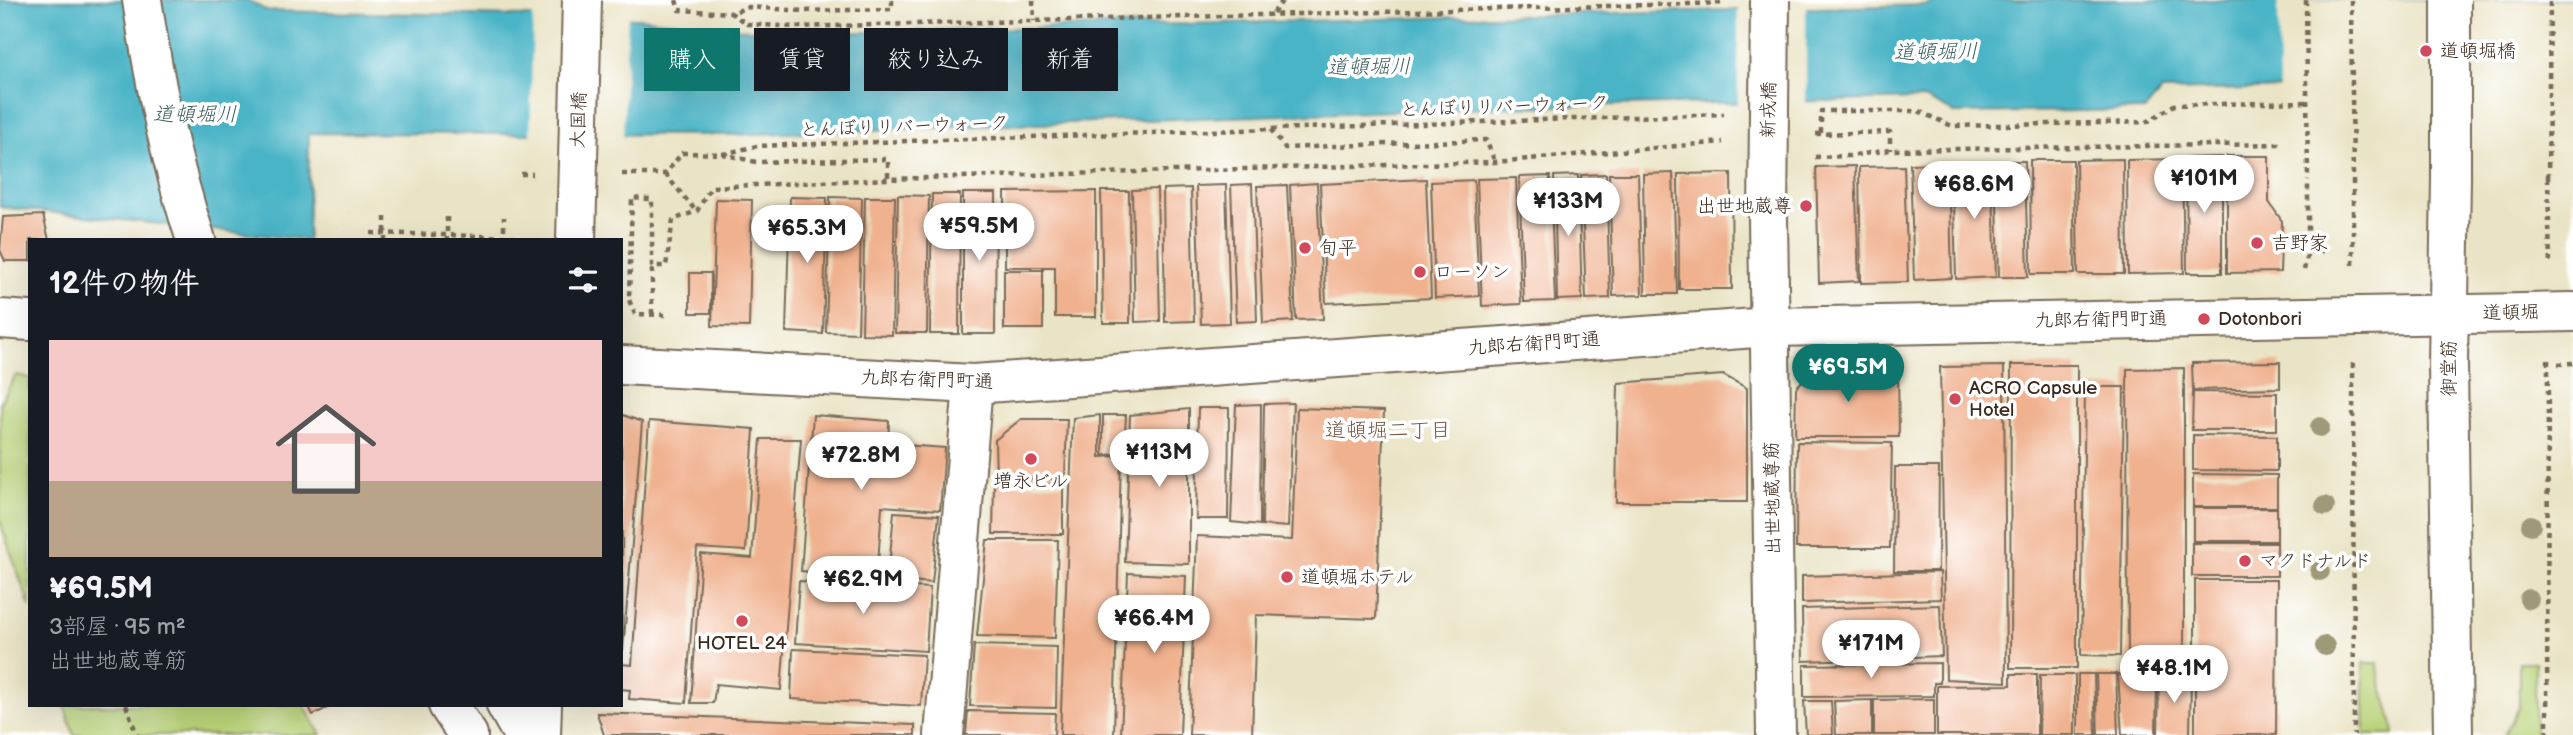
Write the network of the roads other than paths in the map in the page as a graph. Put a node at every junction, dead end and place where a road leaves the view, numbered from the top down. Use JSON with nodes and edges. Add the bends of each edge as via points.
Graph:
{"nodes":[{"id":1,"x":142,"y":0,"type":"edge"},
{"id":2,"x":582,"y":0,"type":"edge"},
{"id":3,"x":2451,"y":0,"type":"edge"},
{"id":4,"x":1754,"y":1,"type":"edge"},
{"id":5,"x":1768,"y":219,"type":"joint"},
{"id":6,"x":195,"y":238,"type":"edge"},
{"id":7,"x":576,"y":238,"type":"edge"},
{"id":8,"x":2561,"y":312,"type":"edge"},
{"id":9,"x":2448,"y":314,"type":"junction"},
{"id":10,"x":0,"y":319,"type":"edge"},
{"id":11,"x":28,"y":321,"type":"edge"},
{"id":12,"x":1770,"y":327,"type":"junction"},
{"id":13,"x":623,"y":365,"type":"edge"},
{"id":14,"x":973,"y":384,"type":"junction"},
{"id":15,"x":428,"y":707,"type":"edge"},
{"id":16,"x":449,"y":707,"type":"edge"},
{"id":17,"x":507,"y":707,"type":"edge"},
{"id":18,"x":542,"y":707,"type":"edge"},
{"id":19,"x":442,"y":735,"type":"edge"},
{"id":20,"x":468,"y":735,"type":"edge"},
{"id":21,"x":523,"y":735,"type":"edge"},
{"id":22,"x":541,"y":735,"type":"edge"},
{"id":23,"x":944,"y":735,"type":"edge"},
{"id":24,"x":1776,"y":735,"type":"edge"},
{"id":25,"x":2453,"y":735,"type":"edge"}],
"edges":[{"from":1,"to":6,"type":"main road","via":[[172,163]]},
{"from":2,"to":7,"type":"main road","name":"大国橋","bridge":true},
{"from":3,"to":9,"type":"main road","name":"御堂筋","bridge":true},
{"from":4,"to":5,"type":"main road","name":"新戎橋","bridge":true},
{"from":5,"to":12,"type":"main road","name":"出世地蔵尊筋"},
{"from":8,"to":9,"type":"main road","name":"道頓堀"},
{"from":9,"to":12,"type":"main road","name":"九郎右衛門町通"},
{"from":9,"to":25,"type":"main road","name":"御堂筋"},
{"from":10,"to":11,"type":"main road"},
{"from":12,"to":14,"type":"main road","name":"九郎右衛門町通"},
{"from":12,"to":24,"type":"main road","name":"出世地蔵尊筋"},
{"from":13,"to":14,"type":"main road","name":"九郎右衛門町通"},
{"from":14,"to":23,"type":"main road"},
{"from":15,"to":19,"type":"main road"},
{"from":16,"to":20,"type":"main road"},
{"from":17,"to":21,"type":"main road"},
{"from":18,"to":22,"type":"main road"}]}
